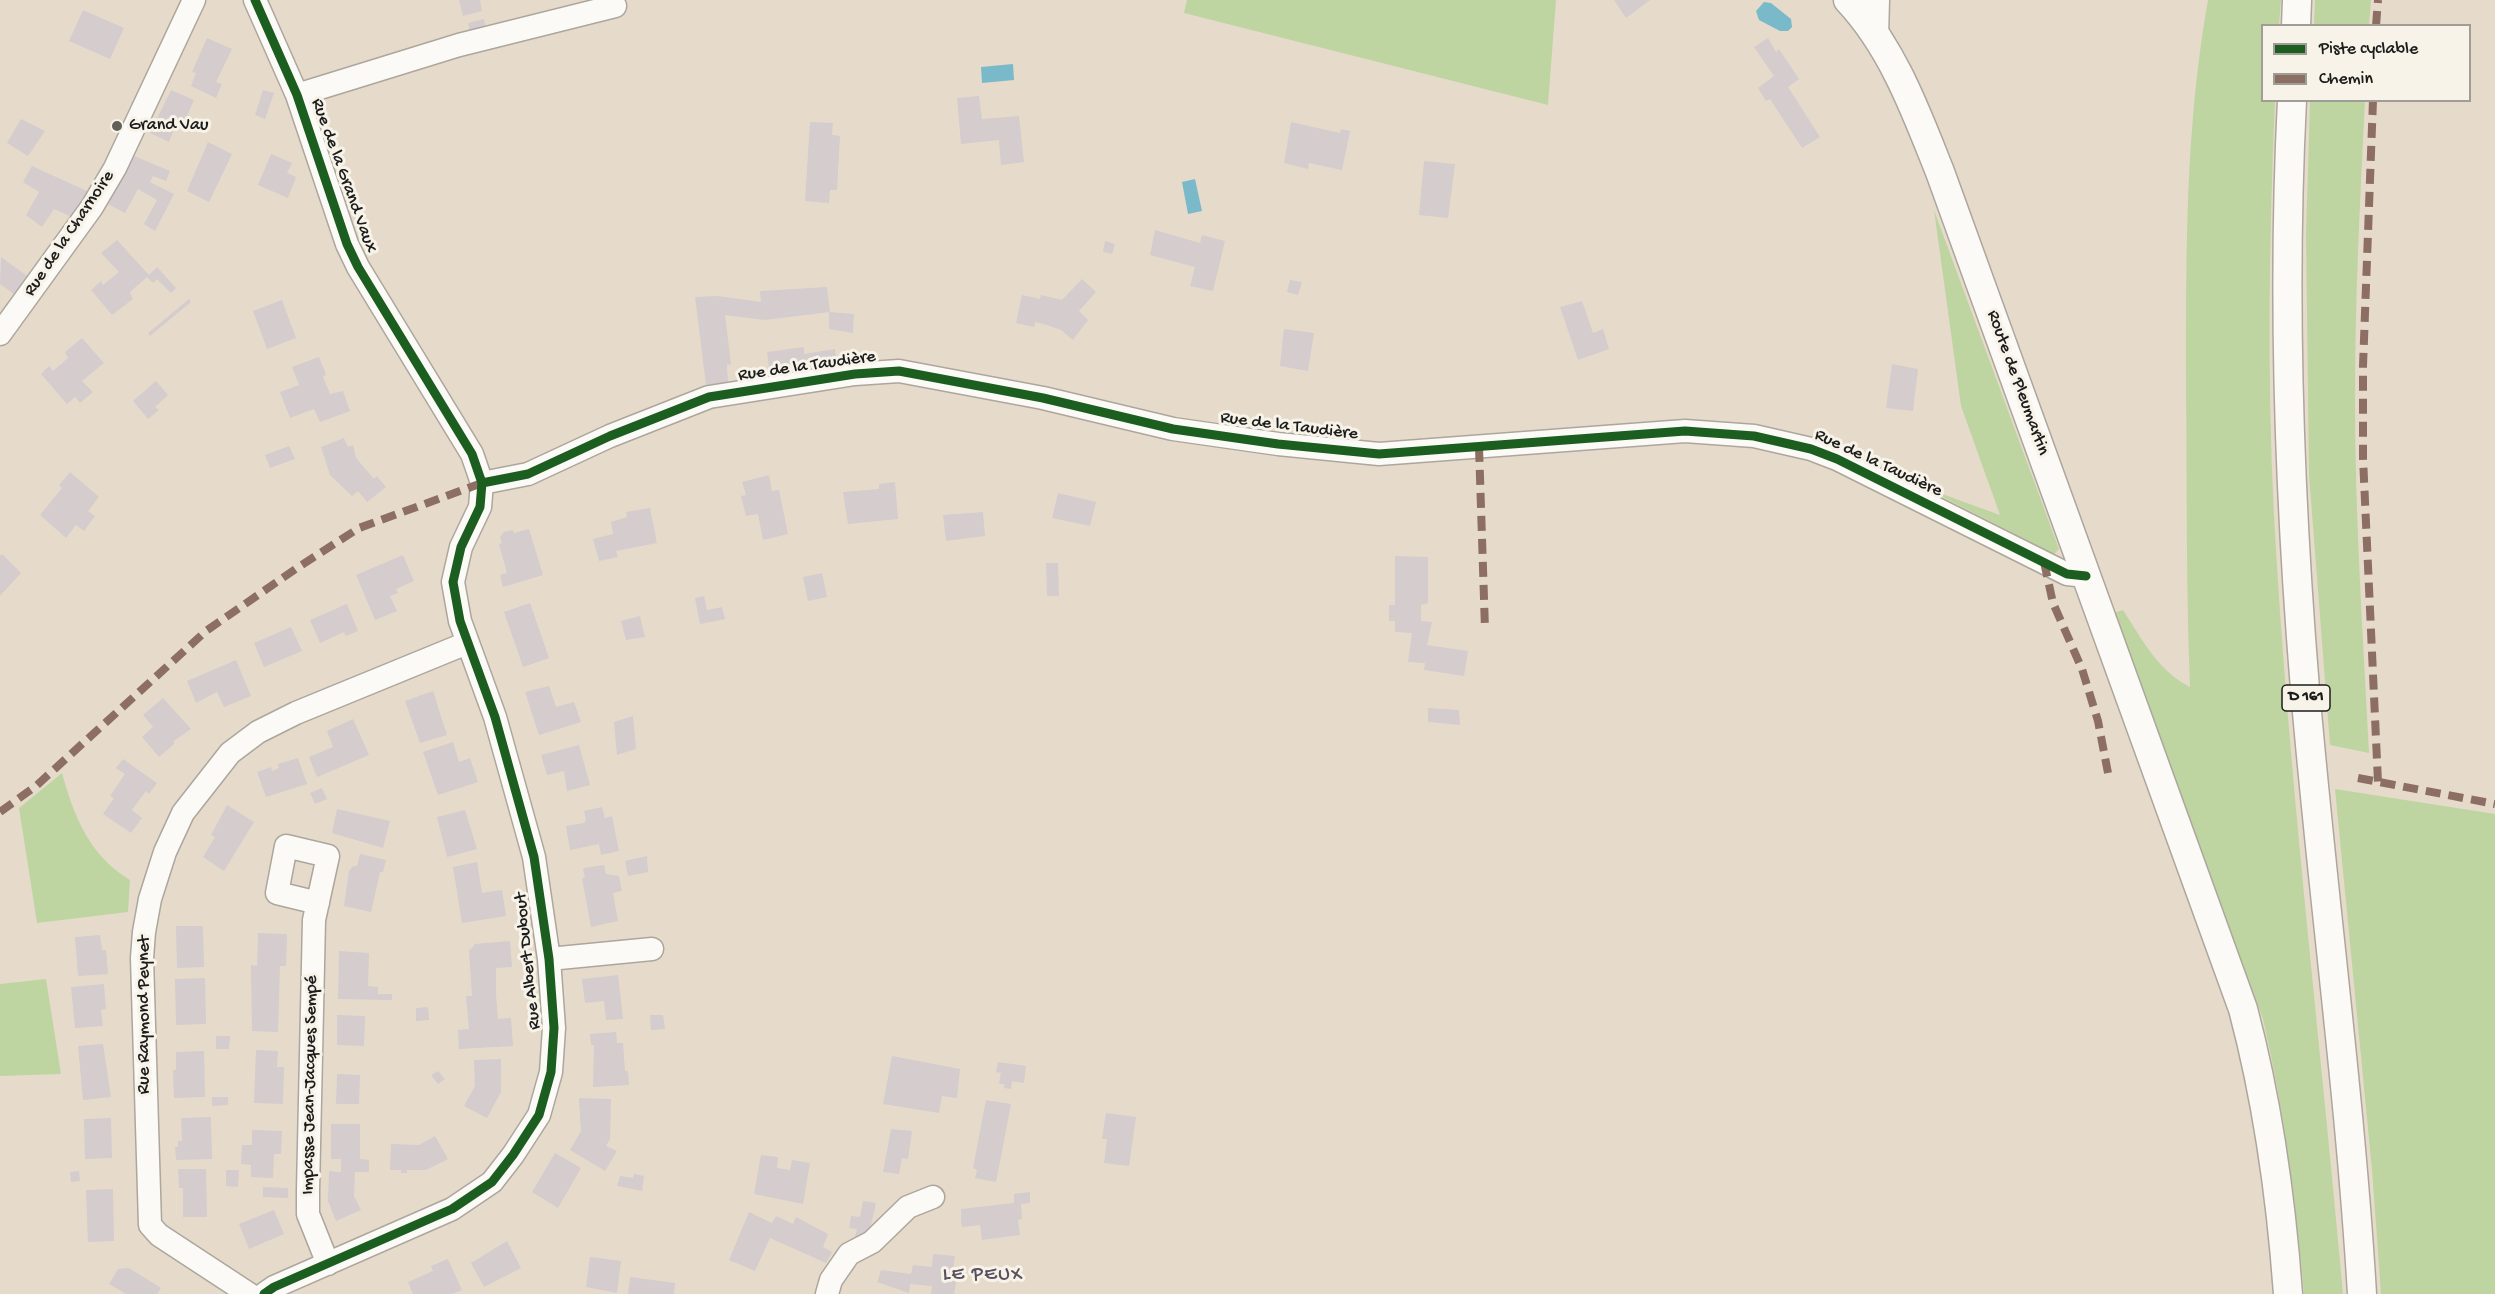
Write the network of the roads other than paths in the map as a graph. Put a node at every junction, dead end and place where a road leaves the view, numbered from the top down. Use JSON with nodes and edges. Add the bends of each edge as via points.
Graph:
{"nodes":[{"id":1,"x":194,"y":0,"type":"edge"},
{"id":2,"x":255,"y":0,"type":"edge"},
{"id":3,"x":1848,"y":0,"type":"edge"},
{"id":4,"x":1878,"y":0,"type":"edge"},
{"id":5,"x":2297,"y":0,"type":"edge"},
{"id":6,"x":615,"y":6,"type":"dead end"},
{"id":7,"x":2296,"y":24,"type":"edge"},
{"id":8,"x":1877,"y":37,"type":"junction"},
{"id":9,"x":297,"y":95,"type":"junction"},
{"id":10,"x":2292,"y":102,"type":"edge"},
{"id":11,"x":0,"y":334,"type":"edge"},
{"id":12,"x":482,"y":483,"type":"junction"},
{"id":13,"x":2086,"y":576,"type":"junction"},
{"id":14,"x":467,"y":643,"type":"junction"},
{"id":15,"x":318,"y":903,"type":"dead end"},
{"id":16,"x":652,"y":949,"type":"dead end"},
{"id":17,"x":549,"y":959,"type":"junction"},
{"id":18,"x":933,"y":1197,"type":"dead end"},
{"id":19,"x":328,"y":1264,"type":"junction"},
{"id":20,"x":249,"y":1294,"type":"edge"},
{"id":21,"x":264,"y":1294,"type":"edge"},
{"id":22,"x":827,"y":1294,"type":"edge"},
{"id":23,"x":2288,"y":1294,"type":"edge"},
{"id":24,"x":2362,"y":1294,"type":"edge"}],
"edges":[{"from":1,"to":11,"type":"street","name":"Rue de la Charnoire","via":[[110,178]]},
{"from":2,"to":9,"type":"street","name":"Rue de la Grand Vaux"},
{"from":3,"to":8,"type":"main road","name":"Route de Pleumartin"},
{"from":4,"to":8,"type":"street"},
{"from":5,"to":7,"type":"main road"},
{"from":6,"to":9,"type":"street","via":[[459,45]]},
{"from":8,"to":13,"type":"main road","name":"Route de Pleumartin","via":[[1893,64],[1940,172]]},
{"from":9,"to":12,"type":"street","name":"Rue de la Grand Vaux","via":[[347,244],[472,454]]},
{"from":10,"to":24,"type":"main road","number":"D 161","via":[[2289,319],[2296,563]]},
{"from":12,"to":13,"type":"street","name":"Rue de la Taudière","via":[[528,474],[610,436],[710,397],[898,371],[1043,398],[1173,429],[1379,454],[1646,432],[1704,432],[1785,441],[1837,459],[2067,574]]},
{"from":12,"to":14,"type":"street","name":"Rue Albert Dubout","via":[[480,507],[461,547],[453,582]]},
{"from":13,"to":23,"type":"main road","name":"Route de Pleumartin","via":[[2230,971],[2256,1056],[2276,1164]]},
{"from":14,"to":17,"type":"street","name":"Rue Albert Dubout","via":[[495,717],[534,857]]},
{"from":14,"to":20,"type":"street","name":"Rue Raymond Peynet","via":[[258,732],[230,753],[205,781],[183,813],[165,852],[150,899],[142,958],[150,1226]]},
{"from":15,"to":19,"type":"street","name":"Impasse Jean-Jacques Sempé","via":[[314,920],[308,1202],[314,1232]]},
{"from":16,"to":17,"type":"street"},
{"from":17,"to":19,"type":"street","name":"Rue Albert Dubout","via":[[554,1028],[551,1072],[539,1115],[513,1155],[492,1182],[452,1209]]},
{"from":18,"to":22,"type":"street","via":[[908,1207],[872,1242],[849,1254],[831,1280]]},
{"from":19,"to":21,"type":"street","name":"Rue Albert Dubout"}]}
